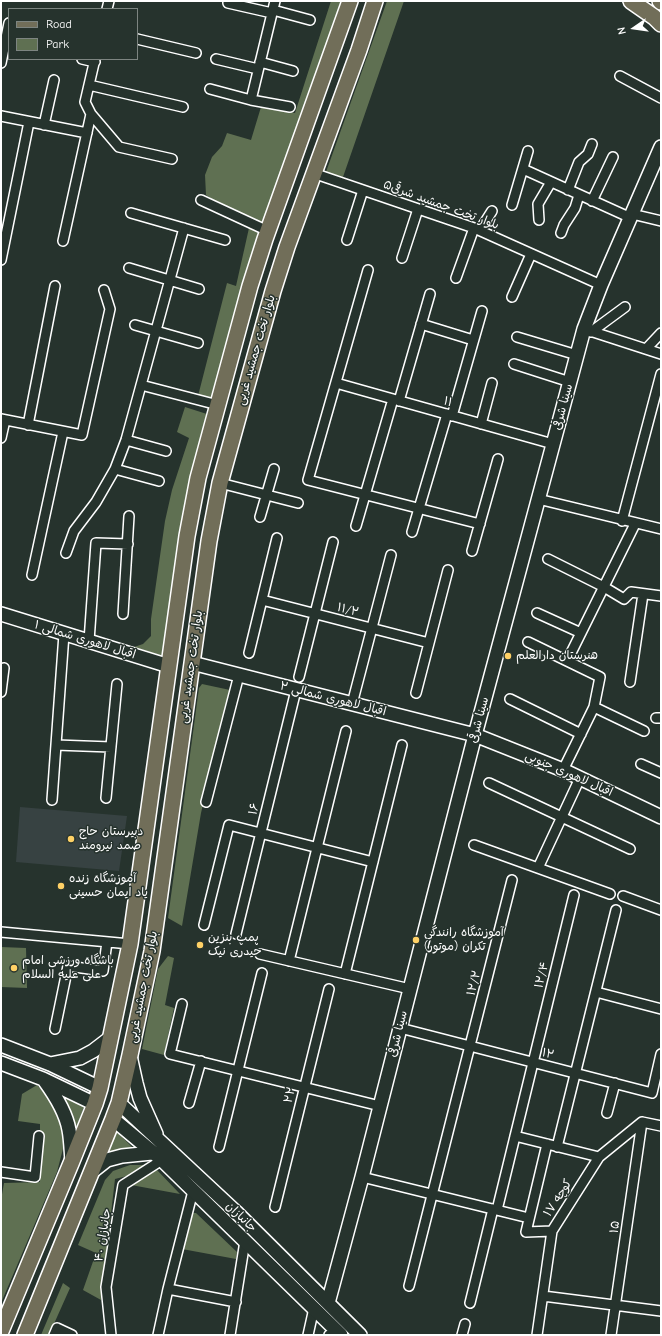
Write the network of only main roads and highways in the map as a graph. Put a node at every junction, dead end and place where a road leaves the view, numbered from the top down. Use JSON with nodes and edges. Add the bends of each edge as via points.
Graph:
{"nodes":[{"id":1,"x":350,"y":1,"type":"edge"},
{"id":2,"x":375,"y":1,"type":"edge"},
{"id":3,"x":631,"y":1,"type":"edge"},
{"id":4,"x":661,"y":24,"type":"edge"},
{"id":5,"x":307,"y":124,"type":"junction"},
{"id":6,"x":328,"y":133,"type":"junction"},
{"id":7,"x":198,"y":478,"type":"junction"},
{"id":8,"x":220,"y":483,"type":"junction"},
{"id":9,"x":154,"y":777,"type":"junction"},
{"id":10,"x":176,"y":780,"type":"junction"},
{"id":11,"x":100,"y":1088,"type":"junction"},
{"id":12,"x":119,"y":1103,"type":"junction"},
{"id":13,"x":95,"y":1104,"type":"junction"},
{"id":14,"x":113,"y":1119,"type":"junction"},
{"id":15,"x":13,"y":1303,"type":"junction"},
{"id":16,"x":35,"y":1311,"type":"junction"},
{"id":17,"x":1,"y":1332,"type":"edge"},
{"id":18,"x":25,"y":1335,"type":"edge"}],
"edges":[{"from":1,"to":5,"type":"main road","name":"بلوار تخت جمشید غربی"},
{"from":2,"to":6,"type":"main road","name":"بلوار تخت جمشید غربی"},
{"from":3,"to":4,"type":"main road"},
{"from":5,"to":6,"type":"main road"},
{"from":5,"to":7,"type":"main road","name":"بلوار تخت جمشید غربی","via":[[250,286]]},
{"from":6,"to":8,"type":"main road","name":"بلوار تخت جمشید غربی","via":[[273,291]]},
{"from":7,"to":8,"type":"main road"},
{"from":7,"to":9,"type":"main road","name":"بلوار تخت جمشید غربی","via":[[187,536]]},
{"from":8,"to":10,"type":"main road","name":"بلوار تخت جمشید غربی","via":[[209,541]]},
{"from":9,"to":10,"type":"main road"},
{"from":9,"to":11,"type":"main road","name":"بلوار تخت جمشید غربی","via":[[130,944]]},
{"from":10,"to":12,"type":"main road","name":"بلوار تخت جمشید غربی","via":[[152,951]]},
{"from":11,"to":12,"type":"main road"},
{"from":11,"to":13,"type":"main road","name":"بلوار تخت جمشید غربی"},
{"from":12,"to":14,"type":"main road","name":"بلوار تخت جمشید غربی"},
{"from":13,"to":14,"type":"main road"},
{"from":13,"to":15,"type":"main road"},
{"from":14,"to":16,"type":"main road","name":"بلوار تخت جمشید غربی"},
{"from":15,"to":16,"type":"main road"},
{"from":15,"to":17,"type":"main road"},
{"from":16,"to":18,"type":"main road","name":"بلوار تخت جمشید غربی"}]}
